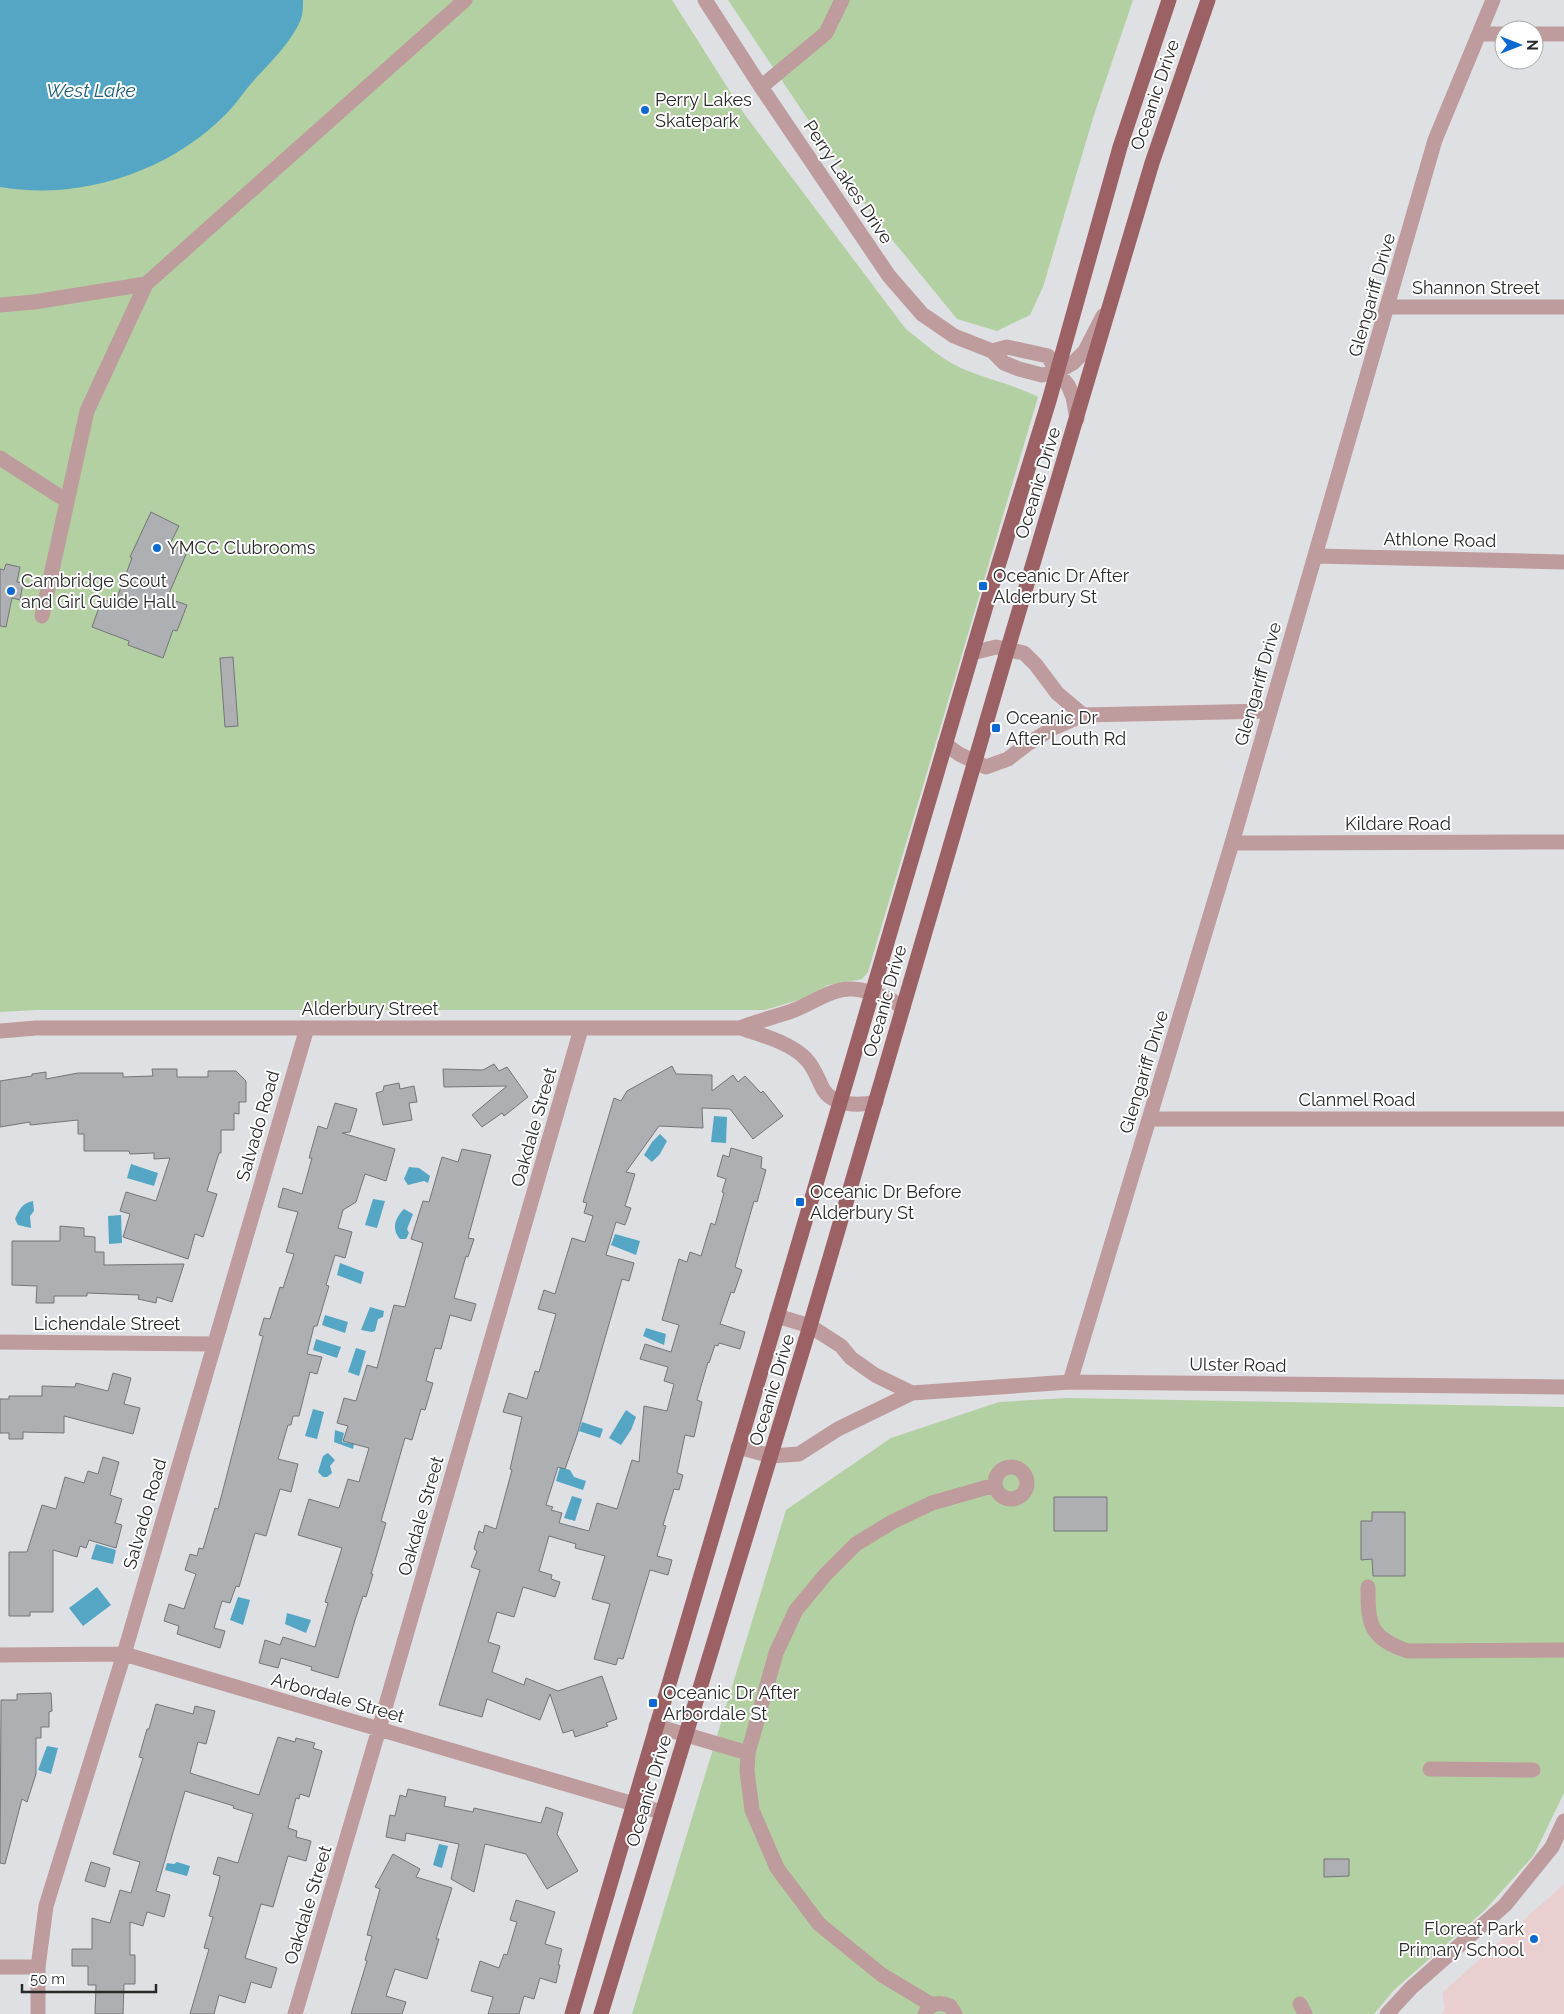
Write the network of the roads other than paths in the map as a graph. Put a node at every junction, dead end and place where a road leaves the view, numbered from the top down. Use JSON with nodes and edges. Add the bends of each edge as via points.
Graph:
{"nodes":[{"id":1,"x":464,"y":0,"type":"edge"},
{"id":2,"x":704,"y":0,"type":"edge"},
{"id":3,"x":842,"y":0,"type":"edge"},
{"id":4,"x":1169,"y":0,"type":"edge"},
{"id":5,"x":1208,"y":0,"type":"edge"},
{"id":6,"x":1493,"y":0,"type":"edge"},
{"id":7,"x":1480,"y":34,"type":"junction"},
{"id":8,"x":1494,"y":34,"type":"edge"},
{"id":9,"x":1544,"y":34,"type":"edge"},
{"id":10,"x":1564,"y":34,"type":"edge"},
{"id":11,"x":761,"y":87,"type":"junction"},
{"id":12,"x":146,"y":284,"type":"junction"},
{"id":13,"x":1113,"y":296,"type":"junction"},
{"id":14,"x":0,"y":304,"type":"edge"},
{"id":15,"x":1388,"y":307,"type":"junction"},
{"id":16,"x":1564,"y":307,"type":"edge"},
{"id":17,"x":1057,"y":372,"type":"junction"},
{"id":18,"x":1077,"y":419,"type":"junction"},
{"id":19,"x":0,"y":458,"type":"edge"},
{"id":20,"x":66,"y":501,"type":"junction"},
{"id":21,"x":1315,"y":556,"type":"junction"},
{"id":22,"x":1564,"y":562,"type":"edge"},
{"id":23,"x":42,"y":616,"type":"dead end"},
{"id":24,"x":1008,"y":648,"type":"junction"},
{"id":25,"x":972,"y":653,"type":"junction"},
{"id":26,"x":1270,"y":711,"type":"junction"},
{"id":27,"x":1083,"y":715,"type":"junction"},
{"id":28,"x":945,"y":744,"type":"junction"},
{"id":29,"x":974,"y":763,"type":"junction"},
{"id":30,"x":1564,"y":842,"type":"edge"},
{"id":31,"x":1232,"y":843,"type":"junction"},
{"id":32,"x":872,"y":993,"type":"junction"},
{"id":33,"x":903,"y":1008,"type":"junction"},
{"id":34,"x":307,"y":1028,"type":"junction"},
{"id":35,"x":740,"y":1028,"type":"junction"},
{"id":36,"x":581,"y":1029,"type":"junction"},
{"id":37,"x":0,"y":1032,"type":"edge"},
{"id":38,"x":840,"y":1101,"type":"junction"},
{"id":39,"x":876,"y":1102,"type":"junction"},
{"id":40,"x":1150,"y":1119,"type":"junction"},
{"id":41,"x":1564,"y":1119,"type":"edge"},
{"id":42,"x":777,"y":1316,"type":"junction"},
{"id":43,"x":810,"y":1326,"type":"junction"},
{"id":44,"x":0,"y":1342,"type":"edge"},
{"id":45,"x":214,"y":1344,"type":"junction"},
{"id":46,"x":1070,"y":1382,"type":"junction"},
{"id":47,"x":1564,"y":1387,"type":"edge"},
{"id":48,"x":912,"y":1394,"type":"junction"},
{"id":49,"x":738,"y":1447,"type":"junction"},
{"id":50,"x":771,"y":1456,"type":"junction"},
{"id":51,"x":995,"y":1485,"type":"dead end"},
{"id":52,"x":1368,"y":1586,"type":"dead end"},
{"id":53,"x":1564,"y":1650,"type":"edge"},
{"id":54,"x":124,"y":1654,"type":"junction"},
{"id":55,"x":0,"y":1655,"type":"edge"},
{"id":56,"x":656,"y":1726,"type":"junction"},
{"id":57,"x":379,"y":1729,"type":"junction"},
{"id":58,"x":686,"y":1735,"type":"junction"},
{"id":59,"x":748,"y":1753,"type":"junction"},
{"id":60,"x":1430,"y":1769,"type":"dead end"},
{"id":61,"x":1533,"y":1770,"type":"dead end"},
{"id":62,"x":633,"y":1804,"type":"junction"},
{"id":63,"x":661,"y":1812,"type":"junction"},
{"id":64,"x":1564,"y":1821,"type":"edge"},
{"id":65,"x":0,"y":1967,"type":"edge"},
{"id":66,"x":38,"y":1967,"type":"junction"},
{"id":67,"x":928,"y":2010,"type":"edge"},
{"id":68,"x":38,"y":2014,"type":"edge"},
{"id":69,"x":295,"y":2014,"type":"edge"},
{"id":70,"x":572,"y":2014,"type":"edge"},
{"id":71,"x":601,"y":2014,"type":"edge"},
{"id":72,"x":955,"y":2014,"type":"edge"},
{"id":73,"x":1387,"y":2014,"type":"edge"}],
"edges":[{"from":1,"to":12,"type":"street"},
{"from":2,"to":11,"type":"street","name":"Perry Lakes Drive"},
{"from":3,"to":11,"type":"street","via":[[826,33]]},
{"from":4,"to":17,"type":"main road","name":"Oceanic Drive","via":[[1120,147]]},
{"from":5,"to":13,"type":"main road","name":"Oceanic Drive","via":[[1152,163]]},
{"from":6,"to":7,"type":"street","name":"Glengariff Drive"},
{"from":7,"to":8,"type":"street"},
{"from":7,"to":15,"type":"street","name":"Glengariff Drive","via":[[1435,140]]},
{"from":9,"to":10,"type":"street"},
{"from":11,"to":17,"type":"street","name":"Perry Lakes Drive","via":[[889,276],[922,314],[954,336],[992,351],[1019,369],[1042,375]]},
{"from":12,"to":14,"type":"street","via":[[34,302]]},
{"from":12,"to":20,"type":"street","via":[[87,411]]},
{"from":13,"to":17,"type":"street","via":[[1085,351]]},
{"from":13,"to":18,"type":"main road","name":"Oceanic Drive"},
{"from":15,"to":16,"type":"street","name":"Shannon Street"},
{"from":15,"to":21,"type":"street","name":"Glengariff Drive"},
{"from":17,"to":18,"type":"street","via":[[1068,385]]},
{"from":17,"to":25,"type":"main road","name":"Oceanic Drive"},
{"from":18,"to":24,"type":"main road","name":"Oceanic Drive"},
{"from":19,"to":20,"type":"street"},
{"from":20,"to":23,"type":"street"},
{"from":21,"to":22,"type":"street","name":"Athlone Road"},
{"from":21,"to":26,"type":"street","name":"Glengariff Drive"},
{"from":24,"to":25,"type":"street","via":[[996,646]]},
{"from":24,"to":27,"type":"street","via":[[1024,653],[1056,693]]},
{"from":24,"to":29,"type":"main road","name":"Oceanic Drive"},
{"from":25,"to":28,"type":"main road","name":"Oceanic Drive"},
{"from":26,"to":27,"type":"street"},
{"from":26,"to":31,"type":"street","name":"Glengariff Drive"},
{"from":27,"to":29,"type":"street","via":[[1053,728],[1008,759],[986,767]]},
{"from":28,"to":29,"type":"street"},
{"from":28,"to":32,"type":"main road","name":"Oceanic Drive"},
{"from":29,"to":33,"type":"main road","name":"Oceanic Drive"},
{"from":30,"to":31,"type":"street","name":"Kildare Road"},
{"from":31,"to":40,"type":"street","name":"Glengariff Drive"},
{"from":32,"to":33,"type":"street","name":"Alderbury Street"},
{"from":32,"to":35,"type":"street","name":"Alderbury Street","via":[[841,989],[789,1012]]},
{"from":32,"to":38,"type":"main road","name":"Oceanic Drive"},
{"from":33,"to":39,"type":"main road","name":"Oceanic Drive"},
{"from":34,"to":36,"type":"street","name":"Alderbury Street"},
{"from":34,"to":37,"type":"street","name":"Alderbury Street","via":[[36,1028]]},
{"from":34,"to":45,"type":"street","name":"Salvado Road"},
{"from":35,"to":36,"type":"street","name":"Alderbury Street"},
{"from":35,"to":38,"type":"street","name":"Alderbury Street","via":[[765,1036],[806,1058],[824,1091]]},
{"from":36,"to":57,"type":"street","name":"Oakdale Street"},
{"from":38,"to":39,"type":"street","via":[[847,1104]]},
{"from":38,"to":42,"type":"main road","name":"Oceanic Drive"},
{"from":39,"to":43,"type":"main road","name":"Oceanic Drive"},
{"from":40,"to":41,"type":"street","name":"Clanmel Road"},
{"from":40,"to":46,"type":"street","name":"Glengariff Drive"},
{"from":42,"to":43,"type":"street"},
{"from":42,"to":49,"type":"main road","name":"Oceanic Drive"},
{"from":43,"to":48,"type":"street","via":[[841,1346],[875,1375]]},
{"from":43,"to":50,"type":"main road","name":"Oceanic Drive"},
{"from":44,"to":45,"type":"street","name":"Lichendale Street"},
{"from":45,"to":54,"type":"street","name":"Salvado Road"},
{"from":46,"to":47,"type":"street","name":"Ulster Road"},
{"from":46,"to":48,"type":"street","name":"Ulster Road"},
{"from":48,"to":50,"type":"street","name":"Ulster Road","via":[[838,1429],[800,1454]]},
{"from":49,"to":50,"type":"street","name":"Ulster Road"},
{"from":49,"to":56,"type":"main road","name":"Oceanic Drive"},
{"from":50,"to":58,"type":"main road","name":"Oceanic Drive"},
{"from":51,"to":59,"type":"street","via":[[932,1503],[892,1522],[856,1544],[826,1574],[796,1610],[776,1653]]},
{"from":52,"to":53,"type":"street","via":[[1368,1614],[1376,1634],[1398,1648],[1408,1651]]},
{"from":54,"to":55,"type":"street","name":"Arbordale Street"},
{"from":54,"to":57,"type":"street","name":"Arbordale Street"},
{"from":54,"to":66,"type":"street","name":"Salvado Road","via":[[46,1906]]},
{"from":56,"to":58,"type":"street"},
{"from":56,"to":62,"type":"main road","name":"Oceanic Drive"},
{"from":57,"to":62,"type":"street","name":"Arbordale Street"},
{"from":57,"to":69,"type":"street","name":"Oakdale Street"},
{"from":58,"to":59,"type":"street"},
{"from":58,"to":63,"type":"main road","name":"Oceanic Drive"},
{"from":59,"to":67,"type":"street","via":[[752,1810],[777,1868],[819,1924]]},
{"from":60,"to":61,"type":"street"},
{"from":62,"to":63,"type":"street","name":"Arbordale Street"},
{"from":62,"to":70,"type":"main road","name":"Oceanic Drive"},
{"from":63,"to":71,"type":"main road","name":"Oceanic Drive"},
{"from":64,"to":73,"type":"street","via":[[1552,1847],[1505,1906],[1411,1988]]},
{"from":65,"to":66,"type":"street"},
{"from":66,"to":68,"type":"street","name":"Salvado Road"},
{"from":67,"to":72,"type":"street","via":[[944,2003]]}]}
